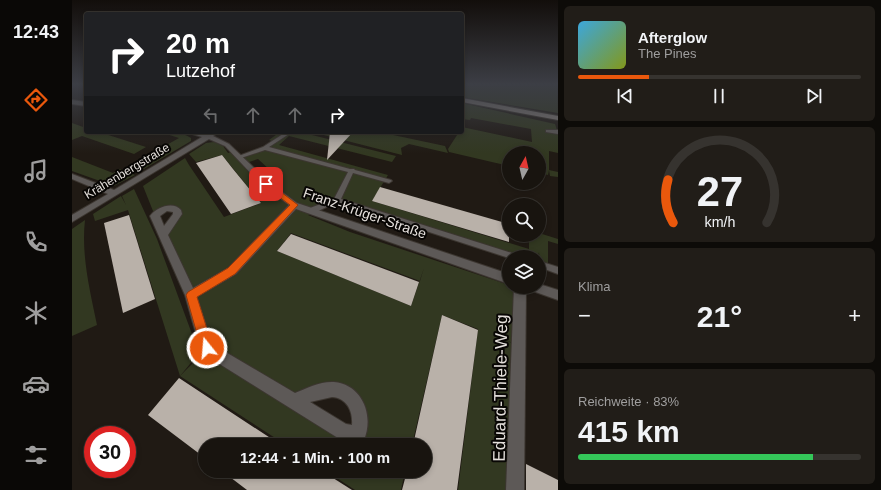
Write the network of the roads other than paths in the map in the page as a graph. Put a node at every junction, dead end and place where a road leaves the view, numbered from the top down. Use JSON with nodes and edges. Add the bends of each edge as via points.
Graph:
{"nodes":[{"id":1,"x":499,"y":107,"type":"edge"},
{"id":2,"x":558,"y":118,"type":"edge"},
{"id":3,"x":548,"y":131,"type":"dead end"},
{"id":4,"x":558,"y":132,"type":"edge"},
{"id":5,"x":196,"y":134,"type":"edge"},
{"id":6,"x":212,"y":134,"type":"edge"},
{"id":7,"x":286,"y":134,"type":"edge"},
{"id":8,"x":207,"y":137,"type":"junction"},
{"id":9,"x":265,"y":148,"type":"junction"},
{"id":10,"x":239,"y":157,"type":"junction"},
{"id":11,"x":352,"y":170,"type":"junction"},
{"id":12,"x":72,"y":176,"type":"edge"},
{"id":13,"x":389,"y":181,"type":"dead end"},
{"id":14,"x":113,"y":194,"type":"junction"},
{"id":15,"x":337,"y":200,"type":"junction"},
{"id":16,"x":294,"y":205,"type":"junction"},
{"id":17,"x":313,"y":210,"type":"junction"},
{"id":18,"x":72,"y":219,"type":"edge"},
{"id":19,"x":164,"y":234,"type":"dead end"},
{"id":20,"x":502,"y":253,"type":"edge"},
{"id":21,"x":546,"y":267,"type":"edge"},
{"id":22,"x":558,"y":271,"type":"edge"},
{"id":23,"x":502,"y":277,"type":"edge"},
{"id":24,"x":546,"y":291,"type":"edge"},
{"id":25,"x":520,"y":294,"type":"edge"},
{"id":26,"x":191,"y":295,"type":"junction"},
{"id":27,"x":558,"y":295,"type":"edge"},
{"id":28,"x":294,"y":401,"type":"dead end"},
{"id":29,"x":515,"y":490,"type":"edge"}],
"edges":[{"from":1,"to":2,"type":"main road"},
{"from":3,"to":4,"type":"lane"},
{"from":5,"to":8,"type":"street","name":"Franz-Krüger-Straße"},
{"from":6,"to":8,"type":"street","name":"Krähenbergstraße"},
{"from":7,"to":9,"type":"lane"},
{"from":8,"to":10,"type":"street","name":"Franz-Krüger-Straße","via":[[227,145]]},
{"from":8,"to":14,"type":"street","name":"Krähenbergstraße"},
{"from":9,"to":10,"type":"lane"},
{"from":9,"to":11,"type":"lane"},
{"from":10,"to":16,"type":"street","name":"Franz-Krüger-Straße","via":[[266,184]]},
{"from":11,"to":13,"type":"lane"},
{"from":11,"to":15,"type":"lane"},
{"from":12,"to":14,"type":"street"},
{"from":14,"to":18,"type":"street","name":"Krähenbergstraße"},
{"from":15,"to":17,"type":"lane"},
{"from":15,"to":20,"type":"lane"},
{"from":16,"to":17,"type":"street","name":"Franz-Krüger-Straße"},
{"from":16,"to":26,"type":"street","via":[[232,271]]},
{"from":17,"to":23,"type":"street","name":"Franz-Krüger-Straße"},
{"from":19,"to":26,"type":"street"},
{"from":21,"to":22,"type":"lane"},
{"from":24,"to":27,"type":"street"},
{"from":25,"to":29,"type":"street","name":"Eduard-Thiele-Weg"},
{"from":26,"to":28,"type":"street","via":[[207,348]]}]}
